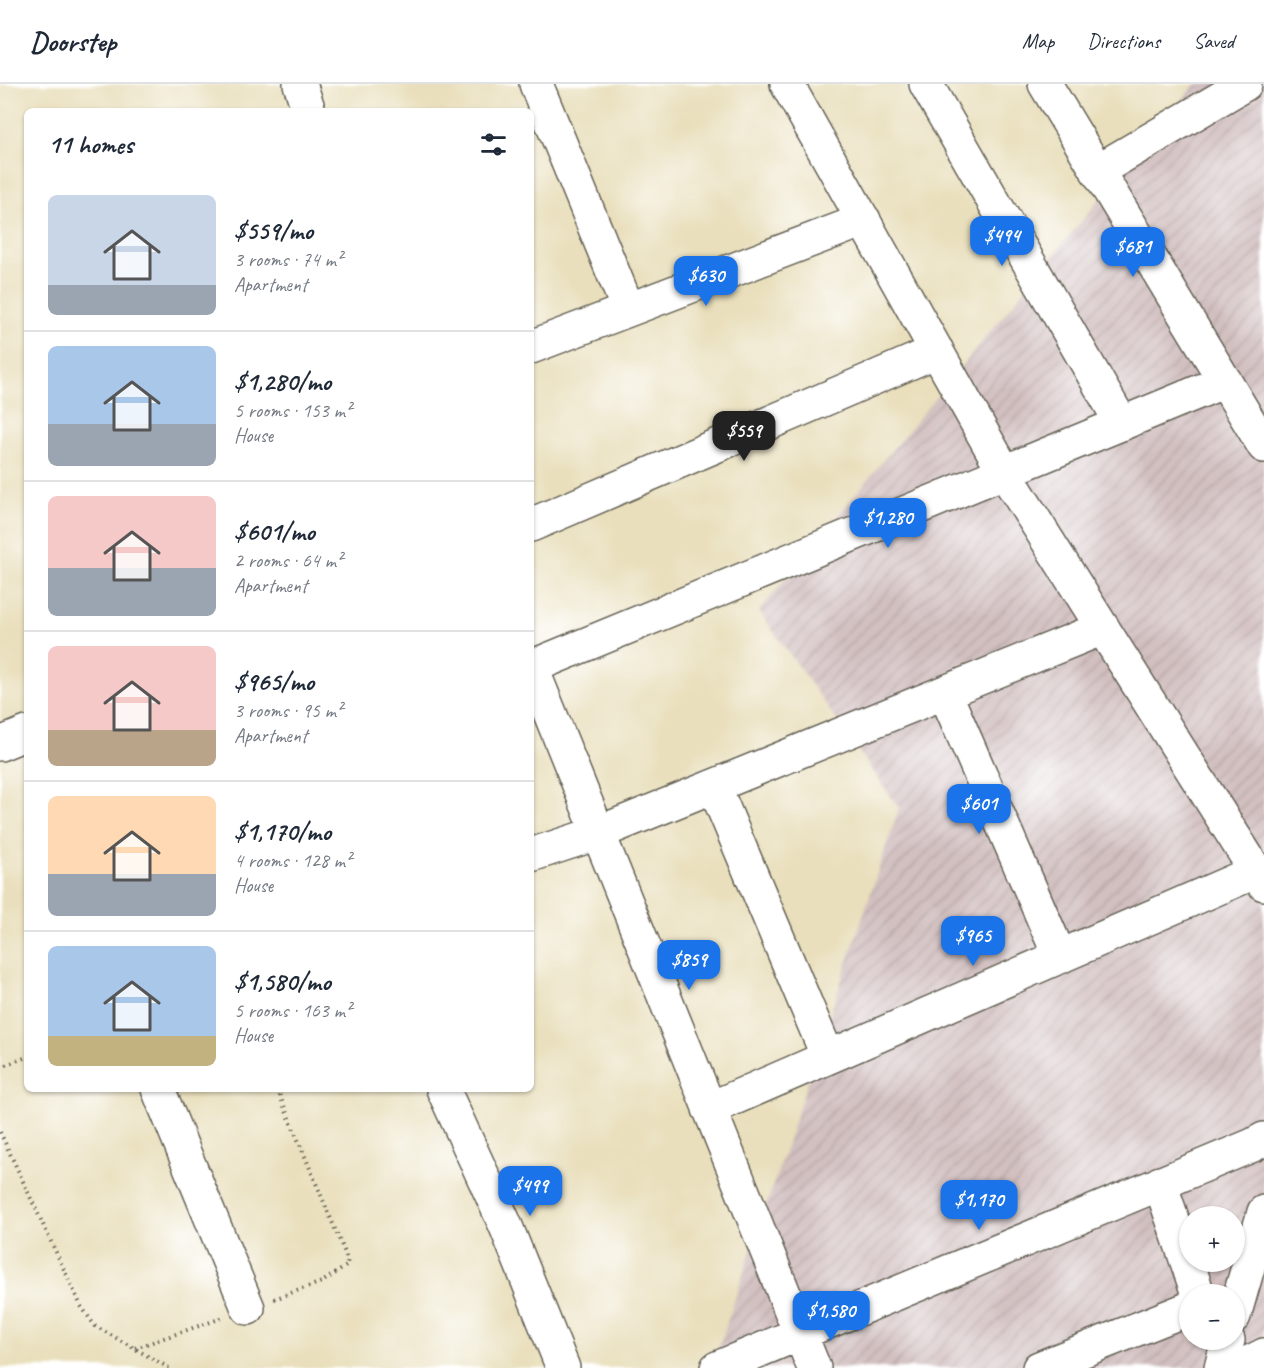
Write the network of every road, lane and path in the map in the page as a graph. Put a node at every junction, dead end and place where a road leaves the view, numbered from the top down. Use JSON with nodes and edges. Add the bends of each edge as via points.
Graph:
{"nodes":[{"id":1,"x":300,"y":84,"type":"edge"},
{"id":2,"x":536,"y":84,"type":"edge"},
{"id":3,"x":788,"y":84,"type":"edge"},
{"id":4,"x":926,"y":84,"type":"edge"},
{"id":5,"x":1045,"y":84,"type":"edge"},
{"id":6,"x":1245,"y":84,"type":"edge"},
{"id":7,"x":308,"y":108,"type":"edge"},
{"id":8,"x":1097,"y":171,"type":"junction"},
{"id":9,"x":864,"y":220,"type":"junction"},
{"id":10,"x":628,"y":309,"type":"junction"},
{"id":11,"x":534,"y":346,"type":"edge"},
{"id":12,"x":937,"y":351,"type":"junction"},
{"id":13,"x":1225,"y":381,"type":"junction"},
{"id":14,"x":1122,"y":424,"type":"junction"},
{"id":15,"x":1264,"y":446,"type":"edge"},
{"id":16,"x":1005,"y":473,"type":"junction"},
{"id":17,"x":534,"y":524,"type":"edge"},
{"id":18,"x":1103,"y":628,"type":"junction"},
{"id":19,"x":534,"y":665,"type":"edge"},
{"id":20,"x":534,"y":673,"type":"edge"},
{"id":21,"x":945,"y":693,"type":"junction"},
{"id":22,"x":24,"y":734,"type":"edge"},
{"id":23,"x":0,"y":744,"type":"edge"},
{"id":24,"x":714,"y":786,"type":"junction"},
{"id":25,"x":598,"y":833,"type":"junction"},
{"id":26,"x":534,"y":854,"type":"edge"},
{"id":27,"x":1260,"y":877,"type":"edge"},
{"id":28,"x":1060,"y":957,"type":"junction"},
{"id":29,"x":828,"y":1057,"type":"junction"},
{"id":30,"x":24,"y":1058,"type":"edge"},
{"id":31,"x":0,"y":1067,"type":"edge"},
{"id":32,"x":159,"y":1092,"type":"edge"},
{"id":33,"x":279,"y":1092,"type":"edge"},
{"id":34,"x":443,"y":1092,"type":"edge"},
{"id":35,"x":709,"y":1109,"type":"junction"},
{"id":36,"x":0,"y":1132,"type":"edge"},
{"id":37,"x":1264,"y":1139,"type":"edge"},
{"id":38,"x":1160,"y":1184,"type":"junction"},
{"id":39,"x":1264,"y":1212,"type":"edge"},
{"id":40,"x":1195,"y":1284,"type":"edge"},
{"id":41,"x":1243,"y":1284,"type":"edge"},
{"id":42,"x":249,"y":1308,"type":"junction"},
{"id":43,"x":1179,"y":1312,"type":"edge"},
{"id":44,"x":800,"y":1334,"type":"junction"},
{"id":45,"x":135,"y":1348,"type":"junction"},
{"id":46,"x":1212,"y":1350,"type":"edge"},
{"id":47,"x":169,"y":1368,"type":"edge"},
{"id":48,"x":563,"y":1368,"type":"edge"},
{"id":49,"x":717,"y":1368,"type":"edge"},
{"id":50,"x":814,"y":1368,"type":"edge"},
{"id":51,"x":1040,"y":1368,"type":"edge"},
{"id":52,"x":1216,"y":1368,"type":"edge"}],
"edges":[{"from":1,"to":7,"type":"street"},
{"from":2,"to":10,"type":"street"},
{"from":3,"to":9,"type":"street"},
{"from":4,"to":14,"type":"street"},
{"from":5,"to":8,"type":"street"},
{"from":6,"to":8,"type":"street"},
{"from":8,"to":13,"type":"street"},
{"from":9,"to":10,"type":"street"},
{"from":9,"to":12,"type":"street"},
{"from":10,"to":11,"type":"street"},
{"from":12,"to":16,"type":"street"},
{"from":12,"to":17,"type":"street"},
{"from":13,"to":14,"type":"street"},
{"from":13,"to":15,"type":"street"},
{"from":14,"to":16,"type":"street"},
{"from":16,"to":18,"type":"street"},
{"from":16,"to":19,"type":"street"},
{"from":18,"to":21,"type":"street"},
{"from":18,"to":27,"type":"street"},
{"from":20,"to":25,"type":"street"},
{"from":21,"to":24,"type":"street"},
{"from":21,"to":28,"type":"street"},
{"from":22,"to":23,"type":"street"},
{"from":24,"to":25,"type":"street"},
{"from":24,"to":29,"type":"street"},
{"from":25,"to":26,"type":"street"},
{"from":25,"to":35,"type":"street"},
{"from":27,"to":28,"type":"street"},
{"from":28,"to":29,"type":"street"},
{"from":29,"to":35,"type":"street"},
{"from":30,"to":31,"type":"path"},
{"from":32,"to":42,"type":"street"},
{"from":33,"to":42,"type":"path","via":[[348,1265],[322,1282]]},
{"from":34,"to":48,"type":"street","via":[[505,1224]]},
{"from":35,"to":44,"type":"street"},
{"from":36,"to":45,"type":"path","via":[[81,1306],[95,1326]]},
{"from":37,"to":38,"type":"street"},
{"from":38,"to":40,"type":"street"},
{"from":38,"to":44,"type":"street"},
{"from":39,"to":41,"type":"street"},
{"from":42,"to":45,"type":"path"},
{"from":43,"to":51,"type":"street"},
{"from":44,"to":49,"type":"street"},
{"from":44,"to":50,"type":"street"},
{"from":45,"to":47,"type":"path"},
{"from":46,"to":52,"type":"street"}]}
